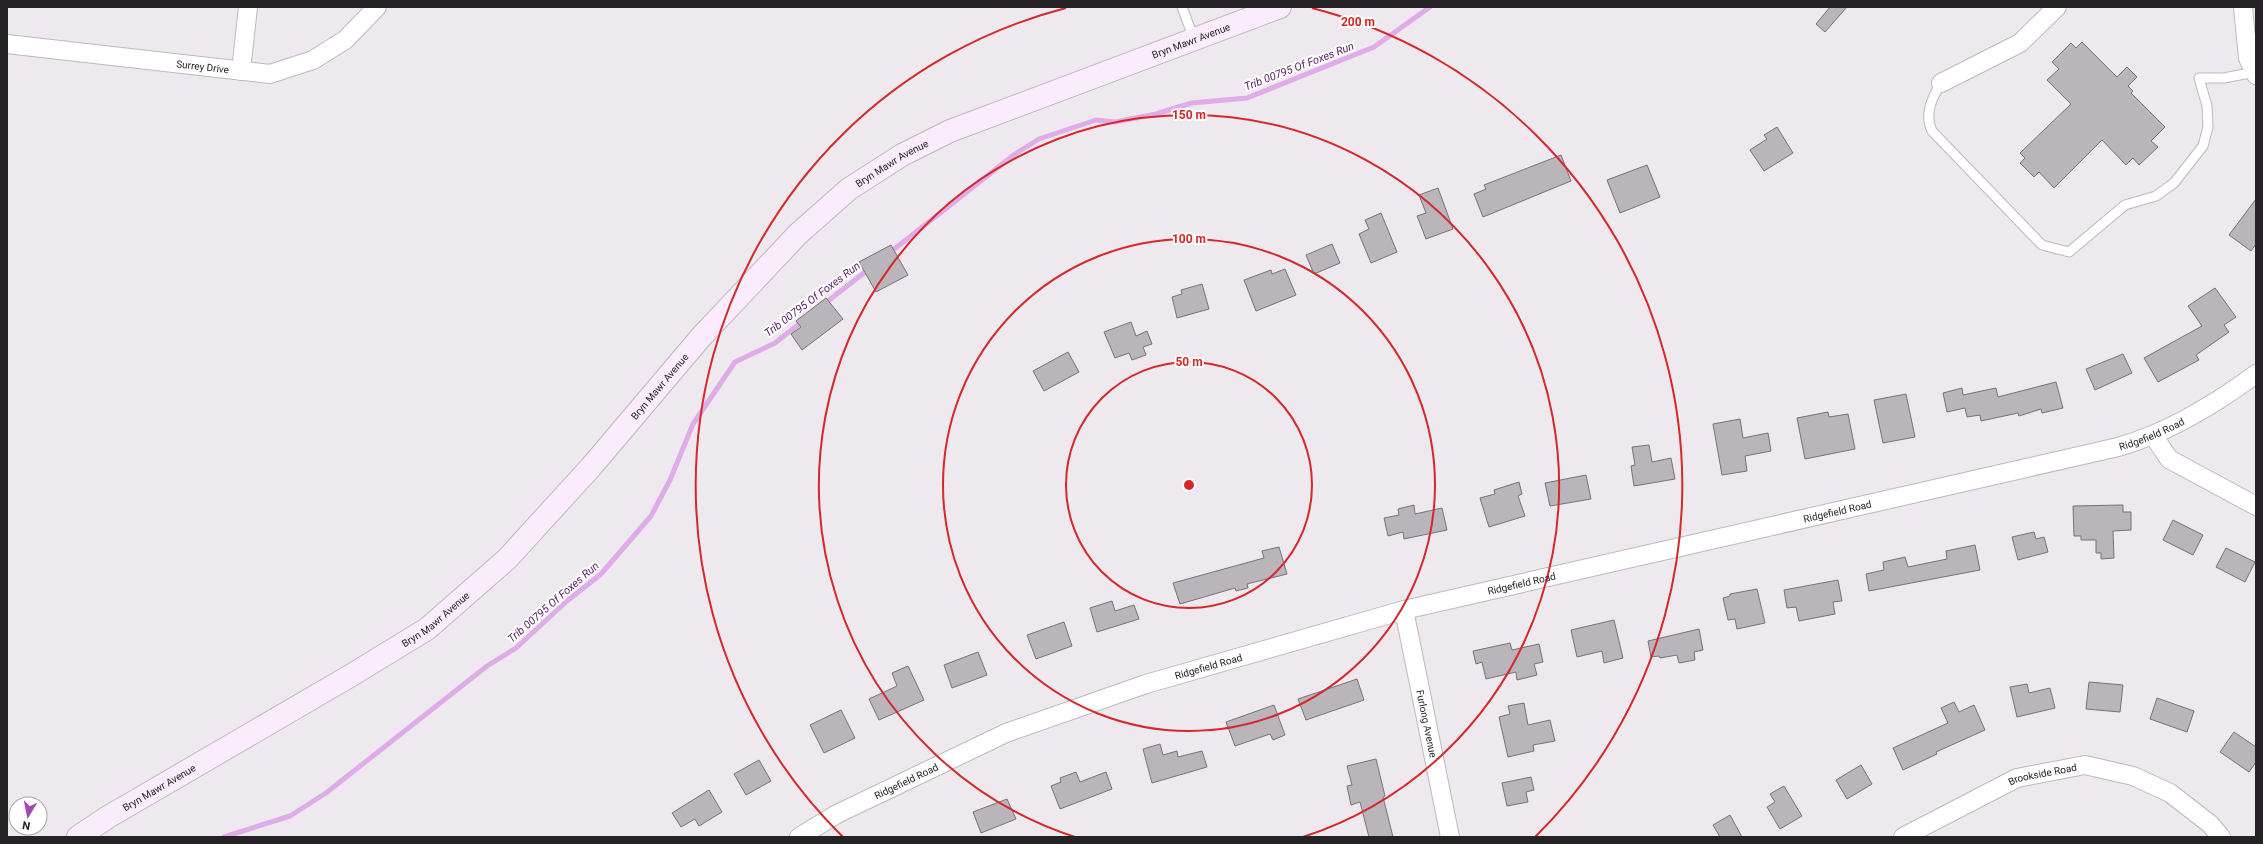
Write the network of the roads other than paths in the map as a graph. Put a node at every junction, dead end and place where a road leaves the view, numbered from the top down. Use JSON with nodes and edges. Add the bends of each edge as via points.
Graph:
{"nodes":[{"id":1,"x":248,"y":7,"type":"edge"},
{"id":2,"x":377,"y":7,"type":"edge"},
{"id":3,"x":1182,"y":7,"type":"edge"},
{"id":4,"x":1280,"y":7,"type":"edge"},
{"id":5,"x":2057,"y":7,"type":"edge"},
{"id":6,"x":2244,"y":7,"type":"edge"},
{"id":7,"x":1194,"y":39,"type":"junction"},
{"id":8,"x":7,"y":44,"type":"edge"},
{"id":9,"x":241,"y":71,"type":"junction"},
{"id":10,"x":2255,"y":74,"type":"edge"},
{"id":11,"x":1941,"y":83,"type":"joint"},
{"id":12,"x":2256,"y":374,"type":"edge"},
{"id":13,"x":2153,"y":435,"type":"junction"},
{"id":14,"x":2256,"y":506,"type":"edge"},
{"id":15,"x":1404,"y":610,"type":"junction"},
{"id":16,"x":78,"y":837,"type":"edge"},
{"id":17,"x":799,"y":837,"type":"edge"},
{"id":18,"x":1450,"y":837,"type":"edge"},
{"id":19,"x":1903,"y":837,"type":"edge"},
{"id":20,"x":2221,"y":837,"type":"edge"}],
"edges":[{"from":1,"to":9,"type":"street"},
{"from":2,"to":9,"type":"street","name":"Surrey Drive","via":[[345,40],[313,60],[270,74]]},
{"from":3,"to":7,"type":"lane"},
{"from":4,"to":7,"type":"main road","name":"Bryn Mawr Avenue"},
{"from":5,"to":11,"type":"street","via":[[2020,43]]},
{"from":6,"to":10,"type":"street","via":[[2248,58]]},
{"from":7,"to":16,"type":"main road","name":"Bryn Mawr Avenue","via":[[950,131],[902,155],[849,189],[798,234],[729,306],[591,467],[507,559],[427,628]]},
{"from":8,"to":9,"type":"street","name":"Surrey Drive"},
{"from":10,"to":11,"type":"lane","via":[[2199,78],[2207,106],[2208,127],[2203,146],[2174,183],[2156,196],[2125,205],[2069,252],[2042,245],[1932,131],[1928,124],[1929,107]]},
{"from":12,"to":13,"type":"street","name":"Ridgefield Road","via":[[2190,417]]},
{"from":13,"to":14,"type":"street","via":[[2169,459]]},
{"from":13,"to":15,"type":"street","name":"Ridgefield Road","via":[[2118,447]]},
{"from":15,"to":17,"type":"street","name":"Ridgefield Road","via":[[1146,684],[1006,733],[837,814]]},
{"from":15,"to":18,"type":"street","name":"Furlong Avenue"},
{"from":19,"to":20,"type":"street","name":"Brookside Road","via":[[2017,778],[2085,765],[2133,776],[2170,793],[2210,824]]}]}
